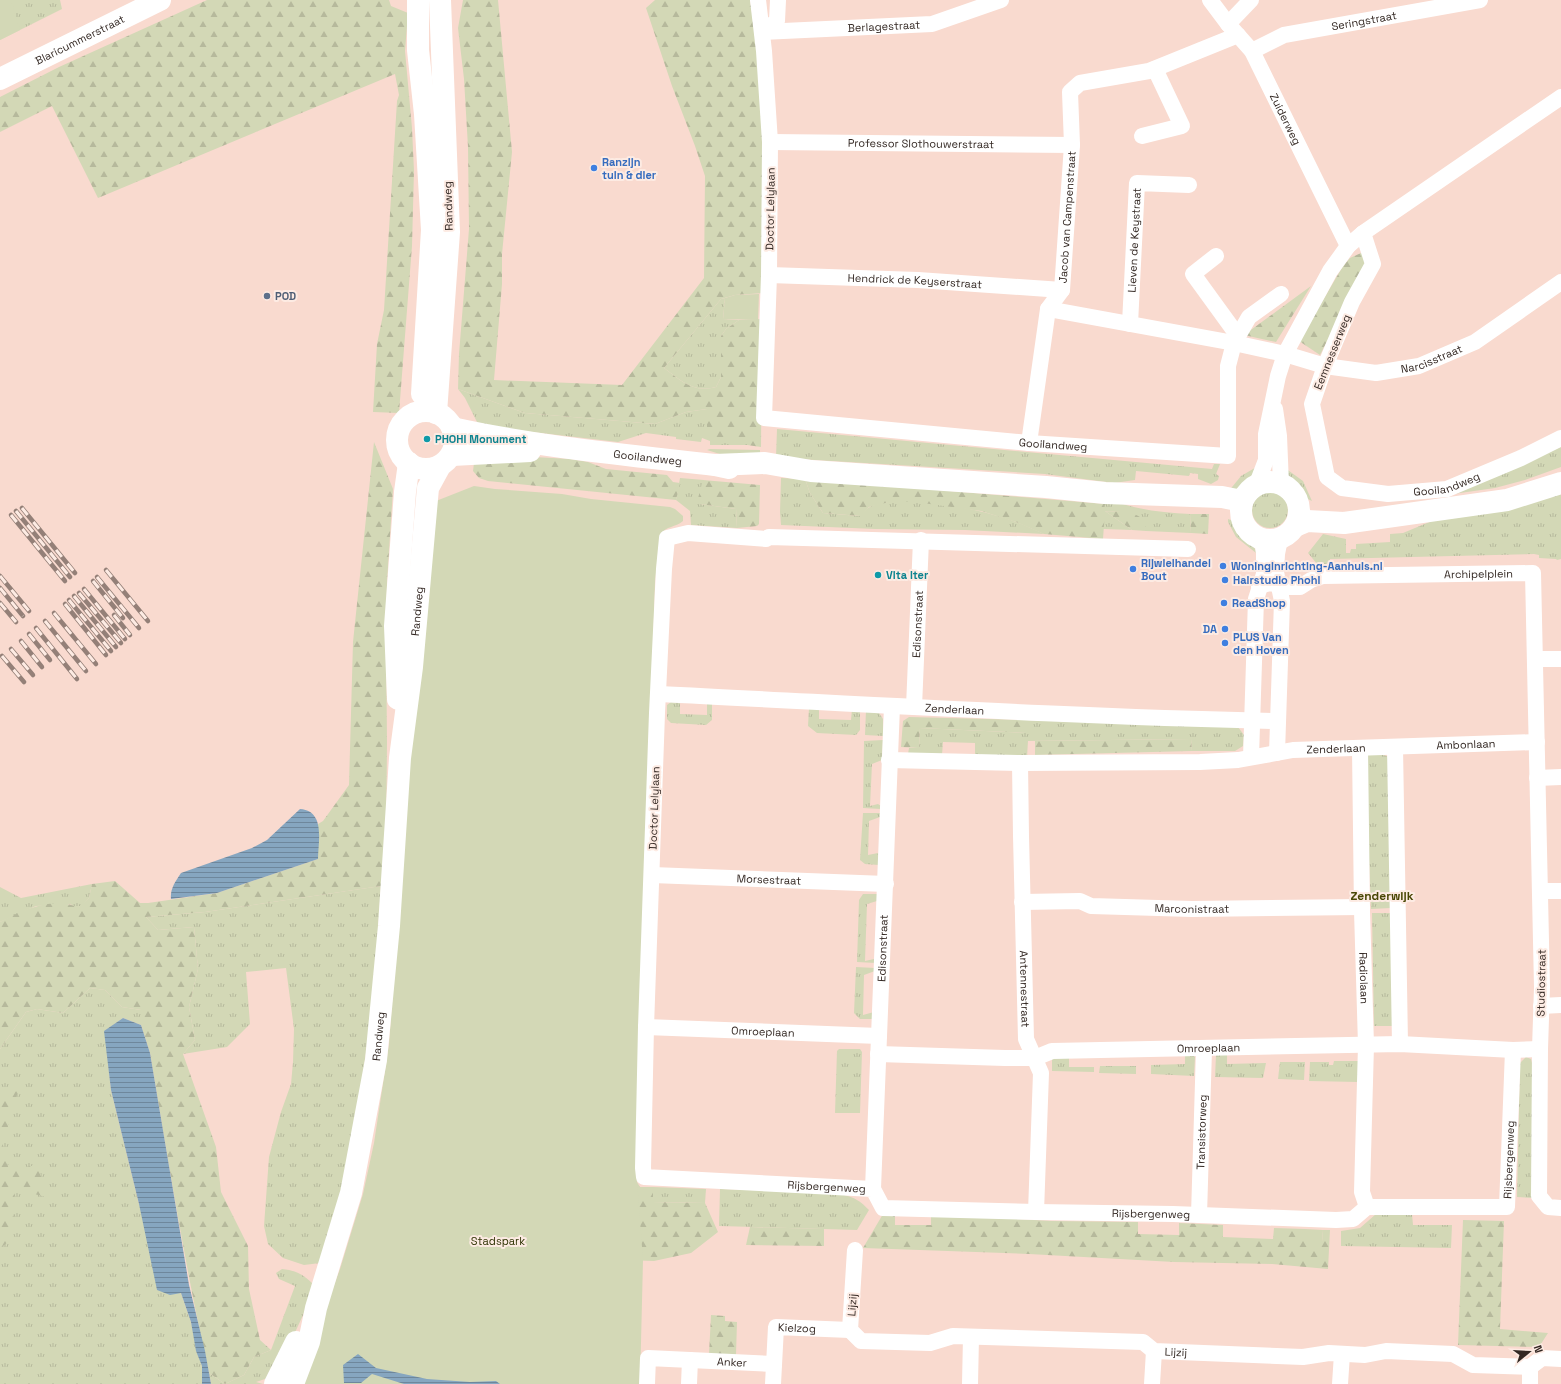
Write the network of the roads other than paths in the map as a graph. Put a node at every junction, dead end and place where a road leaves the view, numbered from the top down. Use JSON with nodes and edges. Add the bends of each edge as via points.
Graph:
{"nodes":[{"id":1,"x":160,"y":0,"type":"edge"},
{"id":2,"x":418,"y":0,"type":"edge"},
{"id":3,"x":440,"y":0,"type":"edge"},
{"id":4,"x":758,"y":0,"type":"edge"},
{"id":5,"x":778,"y":0,"type":"edge"},
{"id":6,"x":1001,"y":0,"type":"edge"},
{"id":7,"x":1210,"y":0,"type":"edge"},
{"id":8,"x":1251,"y":0,"type":"edge"},
{"id":9,"x":1480,"y":0,"type":"edge"},
{"id":10,"x":1233,"y":30,"type":"junction"},
{"id":11,"x":762,"y":32,"type":"junction"},
{"id":12,"x":1252,"y":51,"type":"junction"},
{"id":13,"x":1154,"y":69,"type":"junction"},
{"id":14,"x":0,"y":79,"type":"edge"},
{"id":15,"x":1561,"y":97,"type":"edge"},
{"id":16,"x":1142,"y":136,"type":"dead end"},
{"id":17,"x":770,"y":142,"type":"junction"},
{"id":18,"x":1072,"y":145,"type":"junction"},
{"id":19,"x":1189,"y":185,"type":"dead end"},
{"id":20,"x":1363,"y":233,"type":"junction"},
{"id":21,"x":1348,"y":246,"type":"junction"},
{"id":22,"x":1216,"y":256,"type":"dead end"},
{"id":23,"x":769,"y":275,"type":"junction"},
{"id":24,"x":1561,"y":282,"type":"edge"},
{"id":25,"x":1062,"y":290,"type":"junction"},
{"id":26,"x":1281,"y":294,"type":"dead end"},
{"id":27,"x":1048,"y":309,"type":"junction"},
{"id":28,"x":1130,"y":324,"type":"junction"},
{"id":29,"x":1236,"y":339,"type":"junction"},
{"id":30,"x":1285,"y":354,"type":"junction"},
{"id":31,"x":1325,"y":366,"type":"junction"},
{"id":32,"x":1274,"y":400,"type":"junction"},
{"id":33,"x":428,"y":412,"type":"junction"},
{"id":34,"x":764,"y":418,"type":"joint"},
{"id":35,"x":452,"y":428,"type":"junction"},
{"id":36,"x":1561,"y":438,"type":"edge"},
{"id":37,"x":1029,"y":443,"type":"junction"},
{"id":38,"x":580,"y":450,"type":"junction"},
{"id":39,"x":446,"y":460,"type":"junction"},
{"id":40,"x":409,"y":463,"type":"junction"},
{"id":41,"x":1328,"y":477,"type":"joint"},
{"id":42,"x":1561,"y":483,"type":"edge"},
{"id":43,"x":1280,"y":484,"type":"junction"},
{"id":44,"x":1297,"y":500,"type":"junction"},
{"id":45,"x":1247,"y":502,"type":"junction"},
{"id":46,"x":1395,"y":516,"type":"junction"},
{"id":47,"x":1279,"y":535,"type":"junction"},
{"id":48,"x":921,"y":540,"type":"junction"},
{"id":49,"x":1188,"y":549,"type":"dead end"},
{"id":50,"x":1280,"y":585,"type":"junction"},
{"id":51,"x":1259,"y":586,"type":"junction"},
{"id":52,"x":1535,"y":659,"type":"junction"},
{"id":53,"x":1561,"y":659,"type":"edge"},
{"id":54,"x":659,"y":694,"type":"junction"},
{"id":55,"x":892,"y":706,"type":"junction"},
{"id":56,"x":914,"y":707,"type":"junction"},
{"id":57,"x":1252,"y":721,"type":"junction"},
{"id":58,"x":1278,"y":722,"type":"junction"},
{"id":59,"x":1536,"y":742,"type":"junction"},
{"id":60,"x":1395,"y":747,"type":"junction"},
{"id":61,"x":1360,"y":748,"type":"junction"},
{"id":62,"x":1277,"y":753,"type":"junction"},
{"id":63,"x":400,"y":758,"type":"junction"},
{"id":64,"x":1251,"y":758,"type":"junction"},
{"id":65,"x":889,"y":760,"type":"junction"},
{"id":66,"x":1020,"y":763,"type":"junction"},
{"id":67,"x":1561,"y":777,"type":"edge"},
{"id":68,"x":1537,"y":778,"type":"junction"},
{"id":69,"x":652,"y":875,"type":"junction"},
{"id":70,"x":886,"y":884,"type":"junction"},
{"id":71,"x":1541,"y":891,"type":"junction"},
{"id":72,"x":1561,"y":891,"type":"edge"},
{"id":73,"x":1022,"y":902,"type":"junction"},
{"id":74,"x":1362,"y":907,"type":"junction"},
{"id":75,"x":1561,"y":1005,"type":"edge"},
{"id":76,"x":1541,"y":1006,"type":"junction"},
{"id":77,"x":646,"y":1027,"type":"junction"},
{"id":78,"x":880,"y":1036,"type":"junction"},
{"id":79,"x":1400,"y":1044,"type":"junction"},
{"id":80,"x":1366,"y":1045,"type":"junction"},
{"id":81,"x":1204,"y":1049,"type":"junction"},
{"id":82,"x":1540,"y":1049,"type":"junction"},
{"id":83,"x":1513,"y":1050,"type":"junction"},
{"id":84,"x":878,"y":1054,"type":"junction"},
{"id":85,"x":1035,"y":1058,"type":"junction"},
{"id":86,"x":644,"y":1177,"type":"joint"},
{"id":87,"x":873,"y":1189,"type":"junction"},
{"id":88,"x":1367,"y":1207,"type":"junction"},
{"id":89,"x":1561,"y":1208,"type":"edge"},
{"id":90,"x":1036,"y":1212,"type":"junction"},
{"id":91,"x":1200,"y":1215,"type":"junction"},
{"id":92,"x":855,"y":1250,"type":"dead end"},
{"id":93,"x":316,"y":1308,"type":"junction"},
{"id":94,"x":850,"y":1330,"type":"junction"},
{"id":95,"x":971,"y":1337,"type":"junction"},
{"id":96,"x":1154,"y":1351,"type":"junction"},
{"id":97,"x":1342,"y":1354,"type":"junction"},
{"id":98,"x":1561,"y":1359,"type":"edge"},
{"id":99,"x":690,"y":1360,"type":"junction"},
{"id":100,"x":774,"y":1364,"type":"junction"},
{"id":101,"x":1530,"y":1367,"type":"junction"},
{"id":102,"x":275,"y":1384,"type":"edge"},
{"id":103,"x":293,"y":1384,"type":"edge"},
{"id":104,"x":647,"y":1384,"type":"edge"},
{"id":105,"x":689,"y":1384,"type":"edge"},
{"id":106,"x":773,"y":1384,"type":"edge"},
{"id":107,"x":970,"y":1384,"type":"edge"},
{"id":108,"x":1152,"y":1384,"type":"edge"},
{"id":109,"x":1340,"y":1384,"type":"edge"},
{"id":110,"x":1530,"y":1384,"type":"edge"}],
"edges":[{"from":1,"to":14,"type":"main road","name":"Blaricummerstraat"},
{"from":2,"to":33,"type":"main road","name":"Randweg","via":[[418,50],[425,114],[432,230]]},
{"from":3,"to":33,"type":"main road","name":"Randweg","via":[[449,232]]},
{"from":4,"to":11,"type":"street","name":"Doctor Lelylaan"},
{"from":5,"to":11,"type":"street","via":[[777,21]]},
{"from":6,"to":11,"type":"street","name":"Berlagestraat","via":[[932,24]]},
{"from":7,"to":10,"type":"street","name":"Zuiderweg"},
{"from":8,"to":10,"type":"street"},
{"from":9,"to":12,"type":"street","name":"Seringstraat","via":[[1284,35]]},
{"from":10,"to":12,"type":"street","name":"Zuiderweg"},
{"from":10,"to":13,"type":"street"},
{"from":11,"to":17,"type":"street","name":"Doctor Lelylaan"},
{"from":12,"to":21,"type":"street","name":"Zuiderweg"},
{"from":13,"to":16,"type":"street","via":[[1182,126]]},
{"from":13,"to":18,"type":"street","name":"Jacob van Campenstraat","via":[[1080,83],[1070,92]]},
{"from":15,"to":20,"type":"street"},
{"from":17,"to":18,"type":"street","name":"Professor Slothouwerstraat"},
{"from":17,"to":23,"type":"street","name":"Doctor Lelylaan"},
{"from":18,"to":25,"type":"street","name":"Jacob van Campenstraat"},
{"from":19,"to":28,"type":"street","name":"Lieven de Keystraat","via":[[1137,183]]},
{"from":20,"to":21,"type":"street"},
{"from":20,"to":31,"type":"street","name":"Eemnesserweg","via":[[1373,264],[1352,302]]},
{"from":21,"to":30,"type":"street","via":[[1330,271]]},
{"from":22,"to":29,"type":"street","via":[[1193,274]]},
{"from":23,"to":25,"type":"street","name":"Hendrick de Keyserstraat","via":[[918,280]]},
{"from":23,"to":34,"type":"street","name":"Doctor Lelylaan"},
{"from":24,"to":31,"type":"street","name":"Narcisstraat","via":[[1475,342],[1419,366],[1376,373]]},
{"from":25,"to":27,"type":"street"},
{"from":26,"to":29,"type":"street","via":[[1249,317]]},
{"from":27,"to":28,"type":"street"},
{"from":27,"to":37,"type":"street"},
{"from":28,"to":29,"type":"street"},
{"from":29,"to":30,"type":"street"},
{"from":29,"to":37,"type":"street","name":"Gooilandweg","via":[[1228,366],[1228,456]]},
{"from":30,"to":31,"type":"street","name":"Narcisstraat"},
{"from":30,"to":32,"type":"street"},
{"from":31,"to":41,"type":"street","name":"Eemnesserweg","via":[[1312,404]]},
{"from":32,"to":43,"type":"street","via":[[1279,436]]},
{"from":32,"to":45,"type":"street","via":[[1266,434],[1266,460]]},
{"from":33,"to":35,"type":"main road","via":[[442,416]]},
{"from":33,"to":40,"type":"main road","via":[[413,415],[406,420],[398,435],[400,451]]},
{"from":34,"to":37,"type":"street","name":"Gooilandweg"},
{"from":35,"to":38,"type":"main road","name":"Gooilandweg"},
{"from":35,"to":39,"type":"main road","via":[[455,441]]},
{"from":36,"to":41,"type":"street","name":"Gooilandweg","via":[[1521,458],[1447,488],[1388,494],[1342,488]]},
{"from":38,"to":39,"type":"main road","name":"Gooilandweg"},
{"from":38,"to":45,"type":"main road","name":"Gooilandweg","via":[[714,465],[764,475],[812,471],[1105,493],[1222,498]]},
{"from":39,"to":40,"type":"main road","via":[[430,469],[419,468]]},
{"from":39,"to":63,"type":"main road","name":"Randweg","via":[[428,488],[412,667]]},
{"from":40,"to":63,"type":"main road","name":"Randweg","via":[[394,626]]},
{"from":42,"to":46,"type":"main road","name":"Gooilandweg","via":[[1507,500]]},
{"from":43,"to":44,"type":"main road","via":[[1292,492]]},
{"from":43,"to":45,"type":"main road","via":[[1264,483]]},
{"from":44,"to":46,"type":"main road","name":"Gooilandweg","via":[[1308,506]]},
{"from":44,"to":47,"type":"main road","via":[[1299,513]]},
{"from":45,"to":47,"type":"main road","via":[[1246,529],[1253,536]]},
{"from":46,"to":47,"type":"main road","name":"Gooilandweg","via":[[1344,523],[1307,521]]},
{"from":47,"to":50,"type":"street","via":[[1276,572]]},
{"from":47,"to":51,"type":"street","via":[[1264,553],[1264,574]]},
{"from":48,"to":49,"type":"street"},
{"from":48,"to":54,"type":"street","name":"Doctor Lelylaan","via":[[769,536],[766,539],[688,533],[667,538]]},
{"from":48,"to":56,"type":"street","name":"Edisonstraat"},
{"from":50,"to":51,"type":"street","name":"Archipelplein","via":[[1270,583]]},
{"from":50,"to":52,"type":"street","name":"Archipelplein","via":[[1300,587],[1323,576],[1532,573]]},
{"from":50,"to":58,"type":"street","via":[[1282,601]]},
{"from":51,"to":57,"type":"street","via":[[1256,599]]},
{"from":52,"to":53,"type":"street"},
{"from":52,"to":59,"type":"street","name":"Archipelplein"},
{"from":54,"to":55,"type":"street","name":"Zenderlaan"},
{"from":54,"to":69,"type":"street","name":"Doctor Lelylaan"},
{"from":55,"to":56,"type":"street","name":"Zenderlaan"},
{"from":55,"to":65,"type":"street","name":"Edisonstraat"},
{"from":56,"to":57,"type":"street","name":"Zenderlaan"},
{"from":57,"to":58,"type":"street","name":"Zenderlaan"},
{"from":57,"to":64,"type":"street"},
{"from":58,"to":62,"type":"street"},
{"from":59,"to":60,"type":"street","name":"Ambonlaan"},
{"from":59,"to":68,"type":"street","name":"Studiostraat"},
{"from":60,"to":61,"type":"street","name":"Zenderlaan"},
{"from":60,"to":79,"type":"street"},
{"from":61,"to":62,"type":"street","name":"Zenderlaan","via":[[1293,750]]},
{"from":61,"to":74,"type":"street","name":"Radiolaan"},
{"from":62,"to":64,"type":"street","name":"Zenderlaan"},
{"from":63,"to":93,"type":"main road","name":"Randweg","via":[[389,926],[376,1060],[351,1193]]},
{"from":64,"to":66,"type":"street","via":[[1200,762]]},
{"from":65,"to":66,"type":"street"},
{"from":65,"to":70,"type":"street","name":"Edisonstraat"},
{"from":66,"to":73,"type":"street","name":"Antennestraat"},
{"from":67,"to":68,"type":"street"},
{"from":68,"to":71,"type":"street","name":"Studiostraat"},
{"from":69,"to":70,"type":"street","name":"Morsestraat"},
{"from":69,"to":77,"type":"street","name":"Doctor Lelylaan"},
{"from":70,"to":78,"type":"street","name":"Edisonstraat"},
{"from":71,"to":72,"type":"street"},
{"from":71,"to":76,"type":"street","name":"Studiostraat"},
{"from":73,"to":74,"type":"street","name":"Marconistraat","via":[[1080,901],[1091,906],[1192,909]]},
{"from":73,"to":85,"type":"street","name":"Antennestraat","via":[[1026,1039]]},
{"from":74,"to":80,"type":"street","name":"Radiolaan"},
{"from":75,"to":76,"type":"street"},
{"from":76,"to":82,"type":"street","name":"Studiostraat"},
{"from":77,"to":78,"type":"street","name":"Omroeplaan"},
{"from":77,"to":86,"type":"street","name":"Doctor Lelylaan"},
{"from":78,"to":84,"type":"street","name":"Edisonstraat"},
{"from":79,"to":80,"type":"street","name":"Omroeplaan"},
{"from":79,"to":83,"type":"street","name":"Omroeplaan"},
{"from":80,"to":81,"type":"street","name":"Omroeplaan"},
{"from":80,"to":88,"type":"street","name":"Radiolaan","via":[[1362,1192]]},
{"from":81,"to":85,"type":"street","name":"Omroeplaan","via":[[1052,1051]]},
{"from":81,"to":91,"type":"street","name":"Transistorweg"},
{"from":82,"to":83,"type":"street","name":"Omroeplaan"},
{"from":82,"to":89,"type":"street","name":"Studiostraat","via":[[1539,1196],[1548,1207]]},
{"from":83,"to":88,"type":"street","name":"Rijsbergenweg","via":[[1507,1207]]},
{"from":84,"to":85,"type":"street","name":"Omroeplaan"},
{"from":84,"to":87,"type":"street","name":"Edisonstraat"},
{"from":85,"to":90,"type":"street","name":"Antennestraat","via":[[1041,1073]]},
{"from":86,"to":87,"type":"street","name":"Rijsbergenweg"},
{"from":87,"to":90,"type":"street","name":"Rijsbergenweg","via":[[883,1208]]},
{"from":88,"to":91,"type":"street","name":"Rijsbergenweg","via":[[1353,1219],[1336,1220]]},
{"from":90,"to":91,"type":"street","name":"Rijsbergenweg"},
{"from":92,"to":94,"type":"street","name":"Lijzij"},
{"from":93,"to":102,"type":"main road","name":"Randweg","via":[[301,1331]]},
{"from":93,"to":103,"type":"main road","name":"Randweg","via":[[310,1342]]},
{"from":94,"to":95,"type":"street","name":"Lijzij","via":[[861,1342],[930,1343],[953,1336]]},
{"from":94,"to":100,"type":"street","name":"Kielzog","via":[[776,1327]]},
{"from":95,"to":96,"type":"street","name":"Lijzij","via":[[1143,1342]]},
{"from":95,"to":107,"type":"street"},
{"from":96,"to":97,"type":"street","name":"Lijzij","via":[[1303,1357],[1328,1353]]},
{"from":96,"to":108,"type":"street"},
{"from":97,"to":101,"type":"street","name":"Lijzij","via":[[1453,1354],[1473,1365]]},
{"from":97,"to":109,"type":"street"},
{"from":98,"to":101,"type":"street","name":"Lijzij","via":[[1542,1358]]},
{"from":99,"to":100,"type":"street","name":"Anker"},
{"from":99,"to":104,"type":"street","name":"Anker","via":[[648,1358]]},
{"from":99,"to":105,"type":"street"},
{"from":100,"to":106,"type":"street","name":"Kielzog"},
{"from":101,"to":110,"type":"street"}]}
